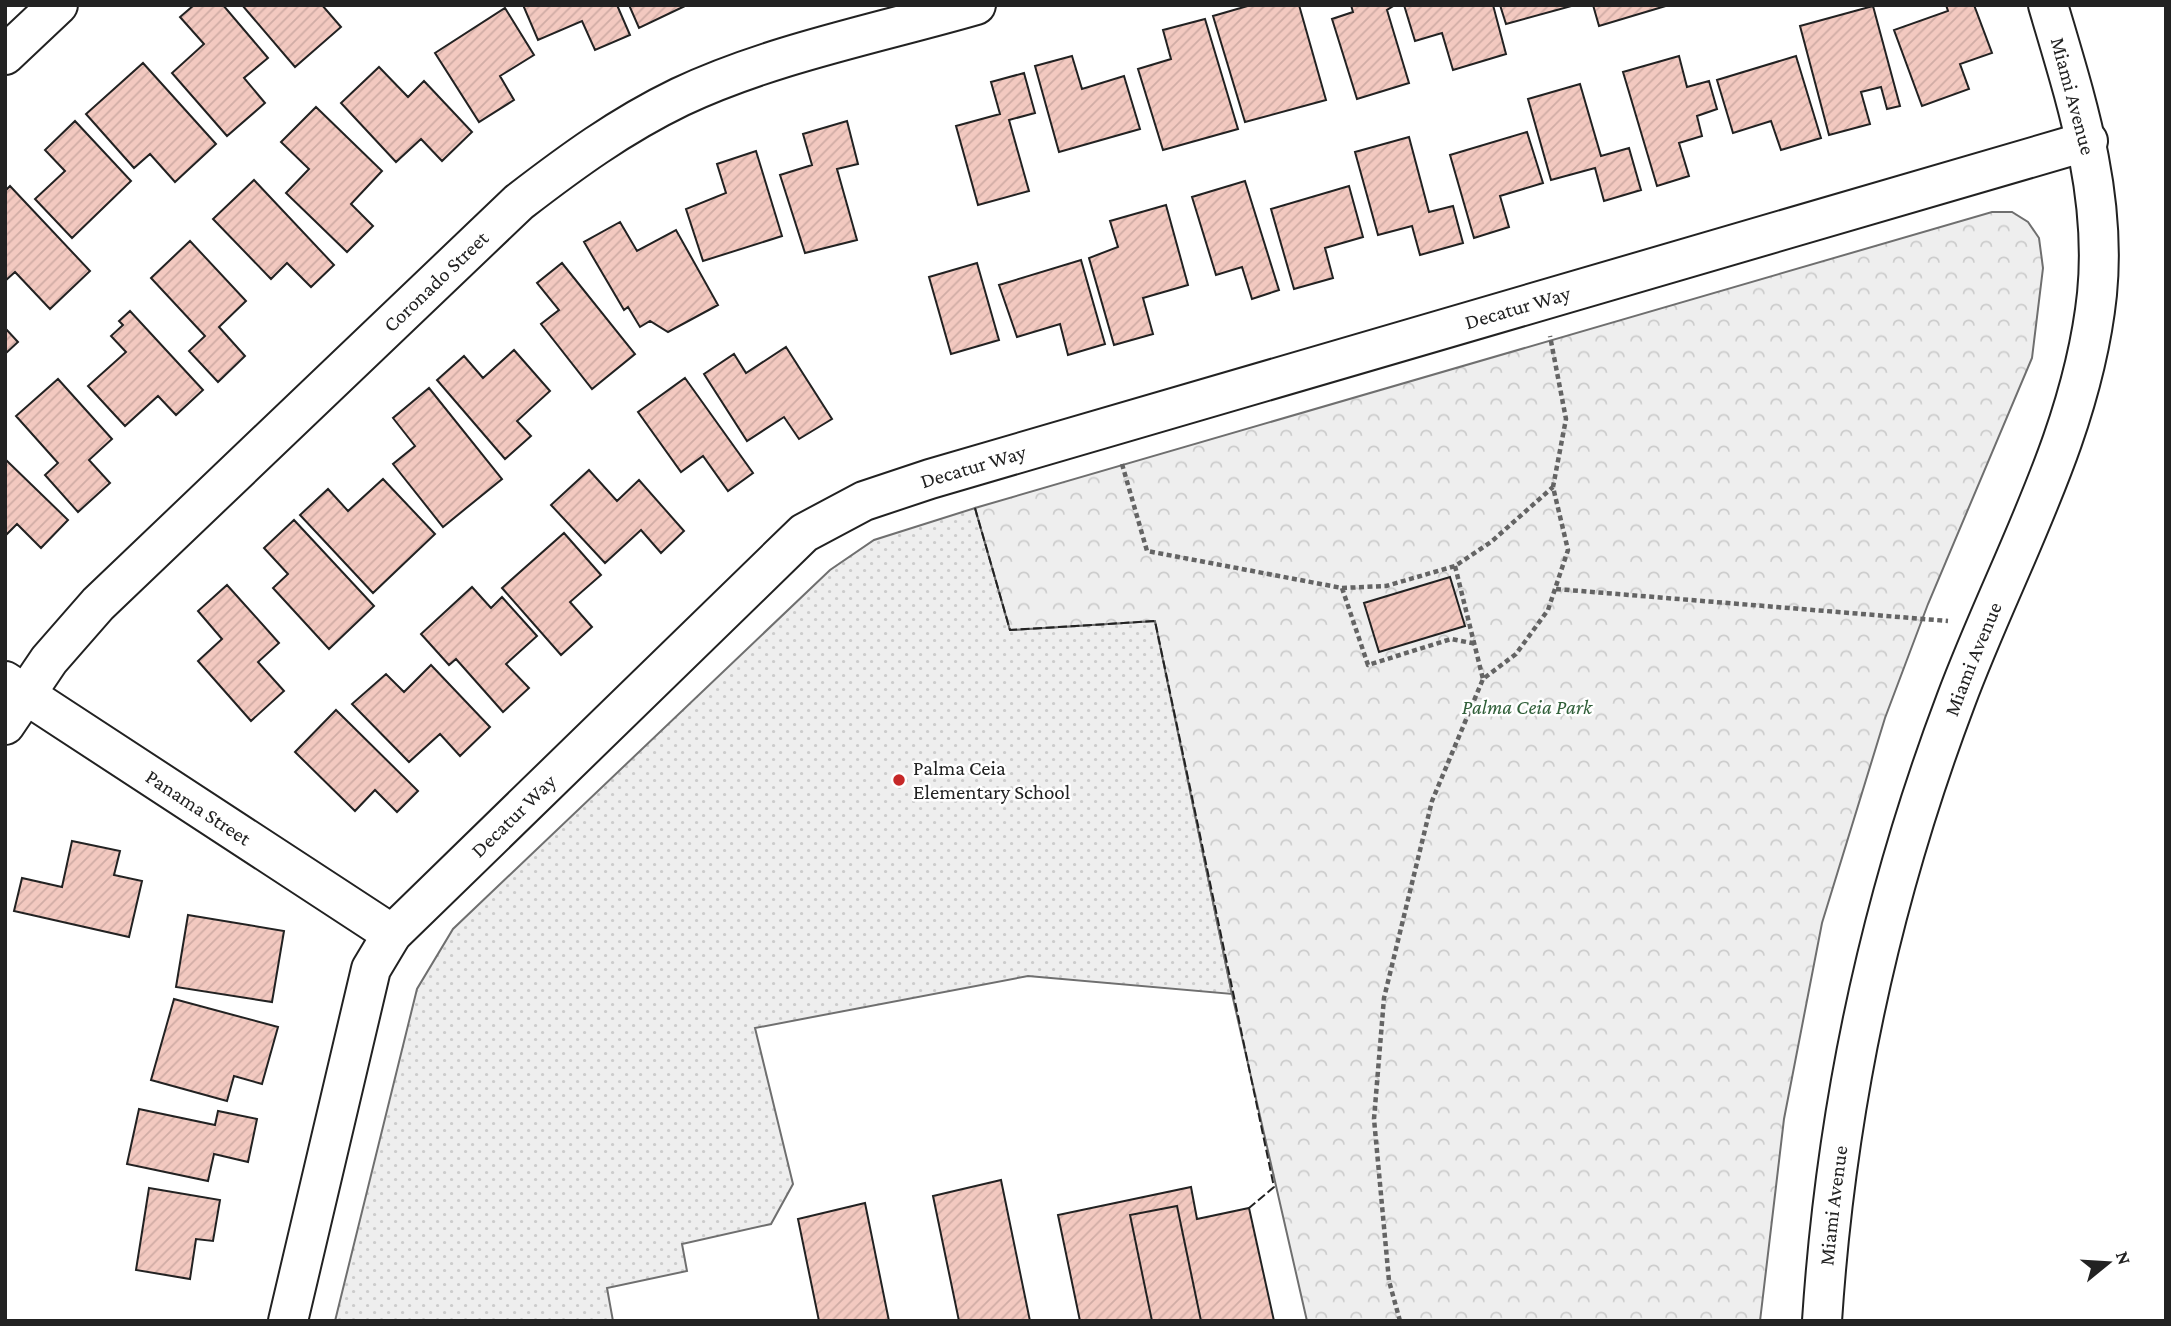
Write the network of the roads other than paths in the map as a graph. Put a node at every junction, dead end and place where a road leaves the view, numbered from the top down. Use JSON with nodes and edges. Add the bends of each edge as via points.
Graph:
{"nodes":[{"id":1,"x":58,"y":5,"type":"edge"},
{"id":2,"x":976,"y":5,"type":"edge"},
{"id":3,"x":2048,"y":5,"type":"edge"},
{"id":4,"x":7,"y":50,"type":"edge"},
{"id":5,"x":2088,"y":141,"type":"junction"},
{"id":6,"x":12,"y":700,"type":"edge"},
{"id":7,"x":392,"y":933,"type":"junction"},
{"id":8,"x":288,"y":1321,"type":"edge"},
{"id":9,"x":1822,"y":1321,"type":"edge"}],
"edges":[{"from":1,"to":4,"type":"street"},
{"from":2,"to":6,"type":"street","name":"Coronado Street","via":[[779,61],[681,96],[595,143],[519,202],[98,604]]},
{"from":3,"to":5,"type":"street","name":"Miami Avenue"},
{"from":5,"to":7,"type":"street","name":"Decatur Way","via":[[864,500],[804,533]]},
{"from":5,"to":9,"type":"street","name":"Miami Avenue","via":[[2097,203],[2097,292],[2082,380],[2058,453],[1955,701],[1889,907],[1842,1123]]},
{"from":6,"to":7,"type":"street","name":"Panama Street"},
{"from":7,"to":8,"type":"street","name":"Decatur Way","via":[[372,969]]}]}
